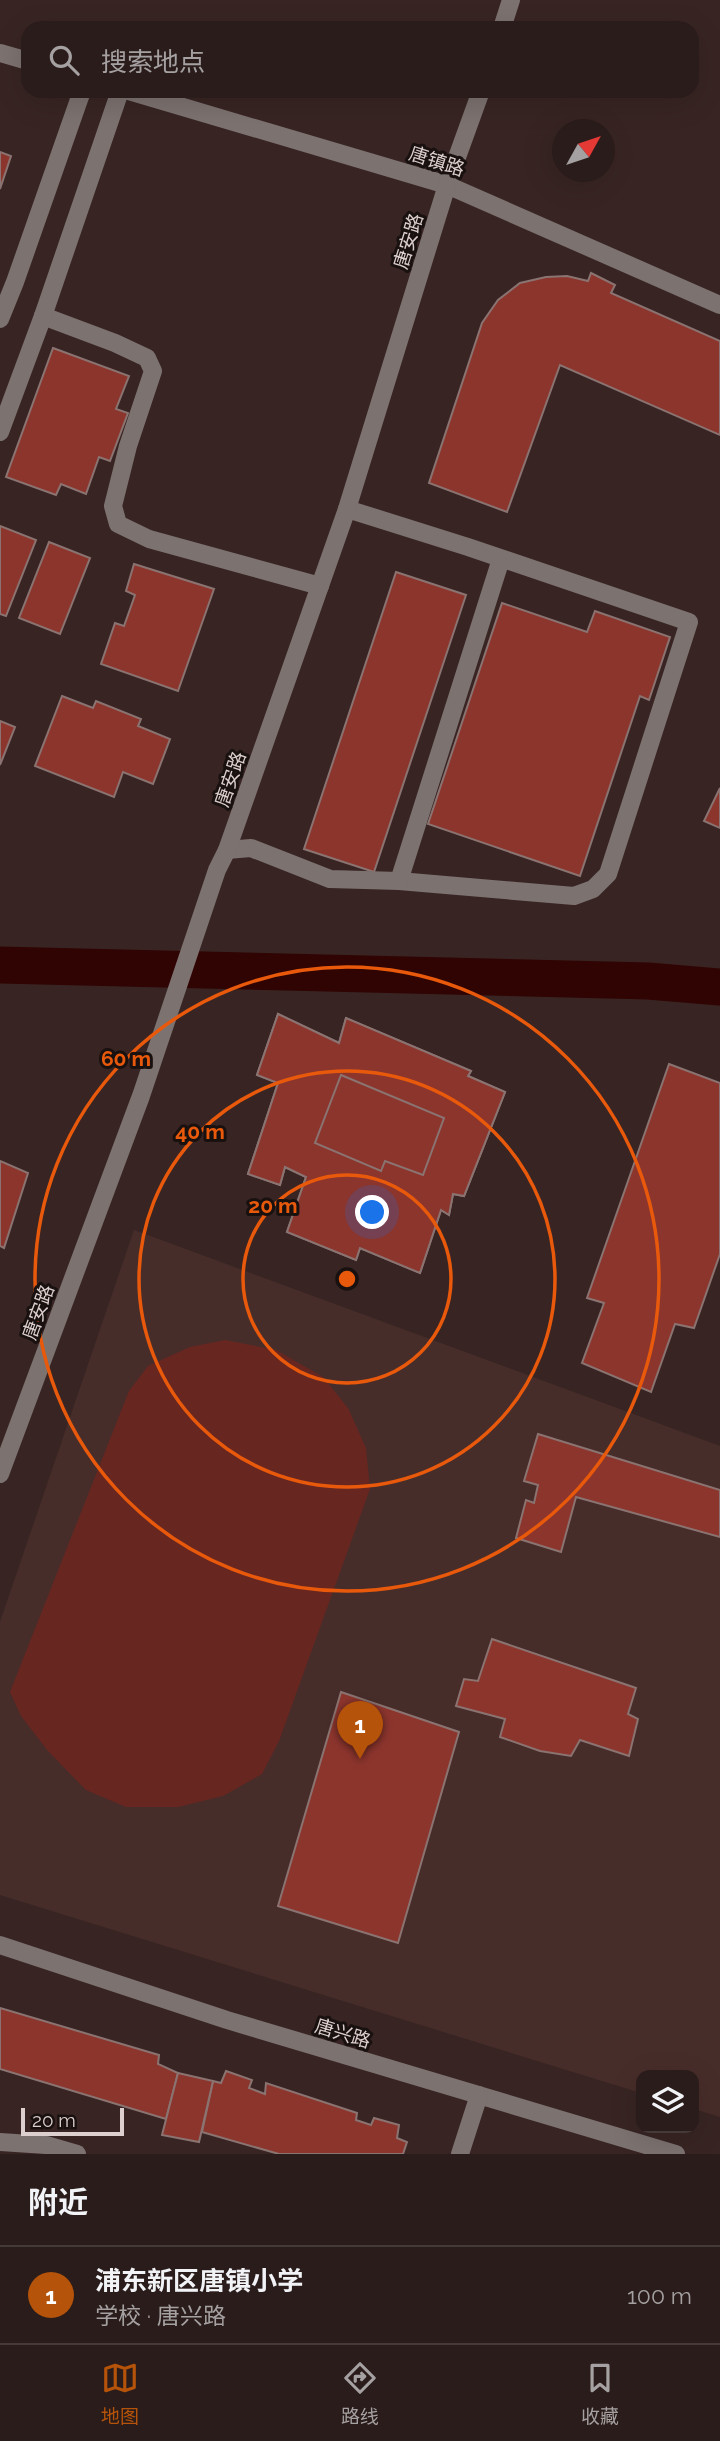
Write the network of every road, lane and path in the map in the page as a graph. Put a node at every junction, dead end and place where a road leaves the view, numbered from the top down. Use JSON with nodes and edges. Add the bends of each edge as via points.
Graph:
{"nodes":[{"id":1,"x":511,"y":0,"type":"edge"},
{"id":2,"x":504,"y":21,"type":"edge"},
{"id":3,"x":0,"y":53,"type":"edge"},
{"id":4,"x":21,"y":59,"type":"edge"},
{"id":5,"x":80,"y":98,"type":"edge"},
{"id":6,"x":118,"y":98,"type":"edge"},
{"id":7,"x":153,"y":98,"type":"edge"},
{"id":8,"x":478,"y":98,"type":"edge"},
{"id":9,"x":447,"y":184,"type":"junction"},
{"id":10,"x":720,"y":304,"type":"edge"},
{"id":11,"x":43,"y":316,"type":"junction"},
{"id":12,"x":0,"y":319,"type":"edge"},
{"id":13,"x":0,"y":432,"type":"edge"},
{"id":14,"x":347,"y":509,"type":"junction"},
{"id":15,"x":502,"y":559,"type":"junction"},
{"id":16,"x":320,"y":586,"type":"junction"},
{"id":17,"x":227,"y":850,"type":"junction"},
{"id":18,"x":399,"y":881,"type":"junction"},
{"id":19,"x":0,"y":1474,"type":"edge"},
{"id":20,"x":0,"y":1945,"type":"edge"},
{"id":21,"x":479,"y":2095,"type":"junction"},
{"id":22,"x":0,"y":2142,"type":"edge"},
{"id":23,"x":77,"y":2154,"type":"edge"},
{"id":24,"x":460,"y":2154,"type":"edge"},
{"id":25,"x":677,"y":2154,"type":"edge"}],
"edges":[{"from":1,"to":2,"type":"street"},
{"from":3,"to":4,"type":"street"},
{"from":5,"to":12,"type":"street"},
{"from":6,"to":11,"type":"street"},
{"from":7,"to":9,"type":"street","name":"唐镇路"},
{"from":8,"to":9,"type":"street","name":"唐安路"},
{"from":9,"to":10,"type":"street","name":"唐镇路"},
{"from":9,"to":14,"type":"street","name":"唐安路"},
{"from":11,"to":13,"type":"street"},
{"from":11,"to":16,"type":"street","via":[[147,358],[153,371],[113,506],[118,524],[149,539]]},
{"from":14,"to":15,"type":"street"},
{"from":14,"to":16,"type":"street","name":"唐安路"},
{"from":15,"to":18,"type":"street"},
{"from":15,"to":18,"type":"street","via":[[689,622],[608,874],[593,889],[574,896]]},
{"from":16,"to":17,"type":"street","name":"唐安路"},
{"from":17,"to":18,"type":"street","via":[[251,848],[330,879]]},
{"from":17,"to":19,"type":"street","name":"唐安路"},
{"from":20,"to":21,"type":"street","name":"唐兴路","via":[[227,2020]]},
{"from":21,"to":24,"type":"street"},
{"from":21,"to":25,"type":"street","name":"唐兴路"},
{"from":22,"to":23,"type":"street","via":[[46,2145]]}]}
